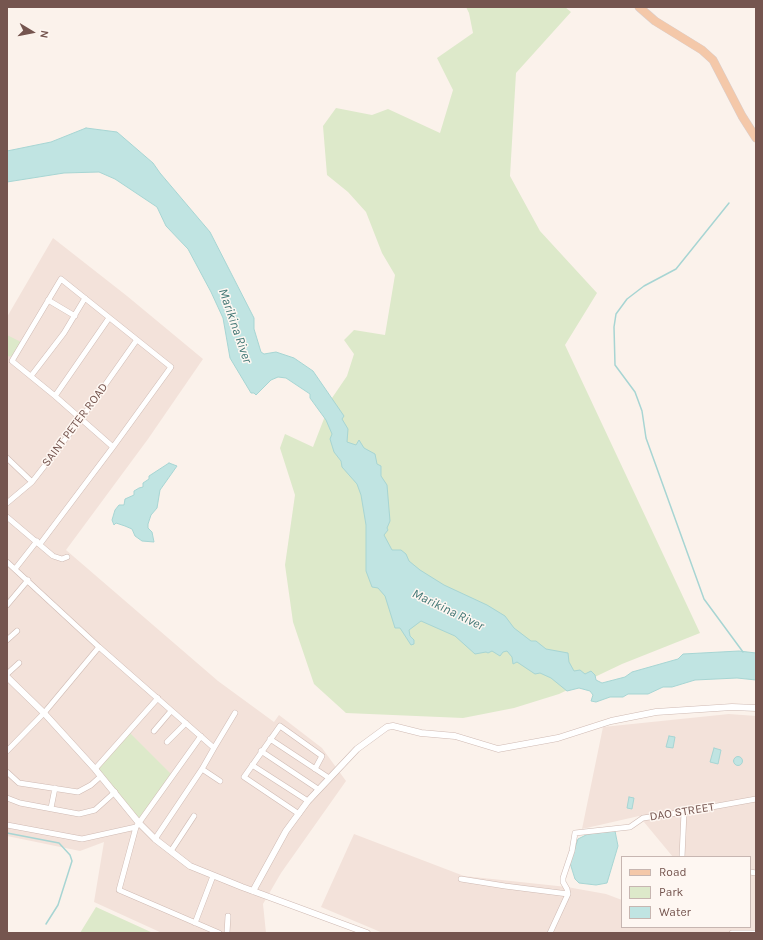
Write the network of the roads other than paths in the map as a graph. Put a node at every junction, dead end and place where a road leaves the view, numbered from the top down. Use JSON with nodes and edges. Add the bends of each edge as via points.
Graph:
{"nodes":[{"id":1,"x":639,"y":7,"type":"edge"},
{"id":2,"x":756,"y":138,"type":"edge"},
{"id":3,"x":85,"y":298,"type":"junction"},
{"id":4,"x":48,"y":300,"type":"junction"},
{"id":5,"x":75,"y":316,"type":"junction"},
{"id":6,"x":109,"y":318,"type":"junction"},
{"id":7,"x":136,"y":341,"type":"junction"},
{"id":8,"x":31,"y":376,"type":"junction"},
{"id":9,"x":55,"y":396,"type":"junction"},
{"id":10,"x":81,"y":419,"type":"junction"},
{"id":11,"x":113,"y":447,"type":"junction"},
{"id":12,"x":7,"y":458,"type":"edge"},
{"id":13,"x":32,"y":482,"type":"junction"},
{"id":14,"x":7,"y":503,"type":"edge"},
{"id":15,"x":7,"y":517,"type":"edge"},
{"id":16,"x":38,"y":542,"type":"junction"},
{"id":17,"x":67,"y":557,"type":"dead end"},
{"id":18,"x":7,"y":562,"type":"edge"},
{"id":19,"x":15,"y":569,"type":"junction"},
{"id":20,"x":28,"y":580,"type":"junction"},
{"id":21,"x":7,"y":604,"type":"edge"},
{"id":22,"x":17,"y":631,"type":"dead end"},
{"id":23,"x":7,"y":640,"type":"edge"},
{"id":24,"x":99,"y":647,"type":"junction"},
{"id":25,"x":19,"y":663,"type":"dead end"},
{"id":26,"x":7,"y":677,"type":"edge"},
{"id":27,"x":158,"y":698,"type":"junction"},
{"id":28,"x":756,"y":708,"type":"edge"},
{"id":29,"x":171,"y":711,"type":"junction"},
{"id":30,"x":44,"y":713,"type":"junction"},
{"id":31,"x":235,"y":713,"type":"dead end"},
{"id":32,"x":186,"y":723,"type":"junction"},
{"id":33,"x":154,"y":730,"type":"dead end"},
{"id":34,"x":201,"y":736,"type":"junction"},
{"id":35,"x":270,"y":739,"type":"junction"},
{"id":36,"x":167,"y":742,"type":"dead end"},
{"id":37,"x":214,"y":748,"type":"junction"},
{"id":38,"x":7,"y":751,"type":"edge"},
{"id":39,"x":261,"y":751,"type":"junction"},
{"id":40,"x":252,"y":765,"type":"junction"},
{"id":41,"x":96,"y":769,"type":"junction"},
{"id":42,"x":202,"y":769,"type":"junction"},
{"id":43,"x":315,"y":769,"type":"junction"},
{"id":44,"x":7,"y":772,"type":"edge"},
{"id":45,"x":101,"y":776,"type":"junction"},
{"id":46,"x":329,"y":778,"type":"junction"},
{"id":47,"x":220,"y":781,"type":"dead end"},
{"id":48,"x":55,"y":788,"type":"junction"},
{"id":49,"x":318,"y":789,"type":"junction"},
{"id":50,"x":115,"y":792,"type":"junction"},
{"id":51,"x":7,"y":798,"type":"edge"},
{"id":52,"x":756,"y":799,"type":"edge"},
{"id":53,"x":308,"y":801,"type":"junction"},
{"id":54,"x":51,"y":808,"type":"junction"},
{"id":55,"x":684,"y":812,"type":"junction"},
{"id":56,"x":298,"y":814,"type":"junction"},
{"id":57,"x":194,"y":816,"type":"dead end"},
{"id":58,"x":7,"y":825,"type":"edge"},
{"id":59,"x":138,"y":825,"type":"junction"},
{"id":60,"x":155,"y":839,"type":"junction"},
{"id":61,"x":171,"y":851,"type":"junction"},
{"id":62,"x":682,"y":856,"type":"edge"},
{"id":63,"x":213,"y":876,"type":"junction"},
{"id":64,"x":461,"y":879,"type":"dead end"},
{"id":65,"x":254,"y":890,"type":"junction"},
{"id":66,"x":567,"y":892,"type":"junction"},
{"id":67,"x":228,"y":916,"type":"dead end"},
{"id":68,"x":195,"y":923,"type":"junction"},
{"id":69,"x":219,"y":933,"type":"edge"},
{"id":70,"x":227,"y":933,"type":"edge"},
{"id":71,"x":367,"y":933,"type":"edge"},
{"id":72,"x":550,"y":933,"type":"edge"},
{"id":73,"x":732,"y":933,"type":"edge"},
{"id":74,"x":756,"y":933,"type":"edge"}],
"edges":[{"from":1,"to":2,"type":"main road","via":[[713,60]]},
{"from":3,"to":4,"type":"street","via":[[61,279]]},
{"from":3,"to":5,"type":"street"},
{"from":3,"to":6,"type":"street"},
{"from":4,"to":5,"type":"street"},
{"from":4,"to":8,"type":"street","via":[[12,361]]},
{"from":5,"to":8,"type":"street"},
{"from":6,"to":7,"type":"street"},
{"from":6,"to":9,"type":"street"},
{"from":7,"to":10,"type":"street","name":"SAINT PETER ROAD"},
{"from":7,"to":11,"type":"street","via":[[171,367]]},
{"from":8,"to":9,"type":"street"},
{"from":9,"to":10,"type":"street"},
{"from":10,"to":11,"type":"street"},
{"from":10,"to":13,"type":"street","name":"SAINT PETER ROAD"},
{"from":11,"to":16,"type":"street"},
{"from":12,"to":13,"type":"street"},
{"from":13,"to":14,"type":"street","name":"SAINT PETER ROAD"},
{"from":15,"to":16,"type":"street"},
{"from":16,"to":17,"type":"street","via":[[57,558]]},
{"from":16,"to":19,"type":"street"},
{"from":18,"to":19,"type":"street"},
{"from":19,"to":20,"type":"street"},
{"from":20,"to":21,"type":"street"},
{"from":20,"to":24,"type":"street"},
{"from":22,"to":23,"type":"street"},
{"from":24,"to":27,"type":"street"},
{"from":24,"to":30,"type":"street"},
{"from":25,"to":26,"type":"street"},
{"from":26,"to":30,"type":"street"},
{"from":27,"to":29,"type":"street"},
{"from":27,"to":41,"type":"street"},
{"from":28,"to":46,"type":"street","via":[[732,707],[642,714],[558,738],[498,749],[455,736],[421,733],[393,726],[357,748]]},
{"from":29,"to":32,"type":"street"},
{"from":29,"to":33,"type":"street"},
{"from":30,"to":38,"type":"street"},
{"from":30,"to":41,"type":"street"},
{"from":31,"to":37,"type":"street"},
{"from":32,"to":34,"type":"street"},
{"from":32,"to":36,"type":"street"},
{"from":34,"to":37,"type":"street"},
{"from":34,"to":59,"type":"street"},
{"from":35,"to":39,"type":"street"},
{"from":35,"to":43,"type":"street"},
{"from":35,"to":43,"type":"street","via":[[280,726],[322,756]]},
{"from":37,"to":42,"type":"street"},
{"from":39,"to":40,"type":"street"},
{"from":39,"to":49,"type":"street"},
{"from":40,"to":53,"type":"street"},
{"from":40,"to":56,"type":"street","via":[[244,776]]},
{"from":41,"to":45,"type":"street"},
{"from":42,"to":47,"type":"street"},
{"from":42,"to":60,"type":"street"},
{"from":43,"to":46,"type":"street"},
{"from":44,"to":48,"type":"street","via":[[19,783]]},
{"from":45,"to":48,"type":"street","via":[[78,792]]},
{"from":45,"to":50,"type":"street"},
{"from":46,"to":49,"type":"street"},
{"from":48,"to":54,"type":"street"},
{"from":49,"to":53,"type":"street"},
{"from":50,"to":54,"type":"street","via":[[95,810],[84,813]]},
{"from":50,"to":59,"type":"street"},
{"from":51,"to":54,"type":"street","via":[[20,804]]},
{"from":52,"to":55,"type":"street","name":"DAO STREET"},
{"from":53,"to":56,"type":"street"},
{"from":55,"to":62,"type":"street"},
{"from":55,"to":66,"type":"street","name":"DAO STREET","via":[[643,818],[630,827],[575,833],[562,882]]},
{"from":56,"to":65,"type":"street","via":[[273,852]]},
{"from":57,"to":61,"type":"street"},
{"from":58,"to":59,"type":"street","via":[[82,839]]},
{"from":59,"to":60,"type":"street"},
{"from":59,"to":68,"type":"street","via":[[119,890]]},
{"from":60,"to":61,"type":"street"},
{"from":61,"to":63,"type":"street","via":[[190,866]]},
{"from":63,"to":65,"type":"street"},
{"from":63,"to":68,"type":"street"},
{"from":64,"to":66,"type":"street"},
{"from":65,"to":71,"type":"street"},
{"from":66,"to":72,"type":"street"},
{"from":67,"to":70,"type":"street"},
{"from":68,"to":69,"type":"street"},
{"from":73,"to":74,"type":"street"}]}
